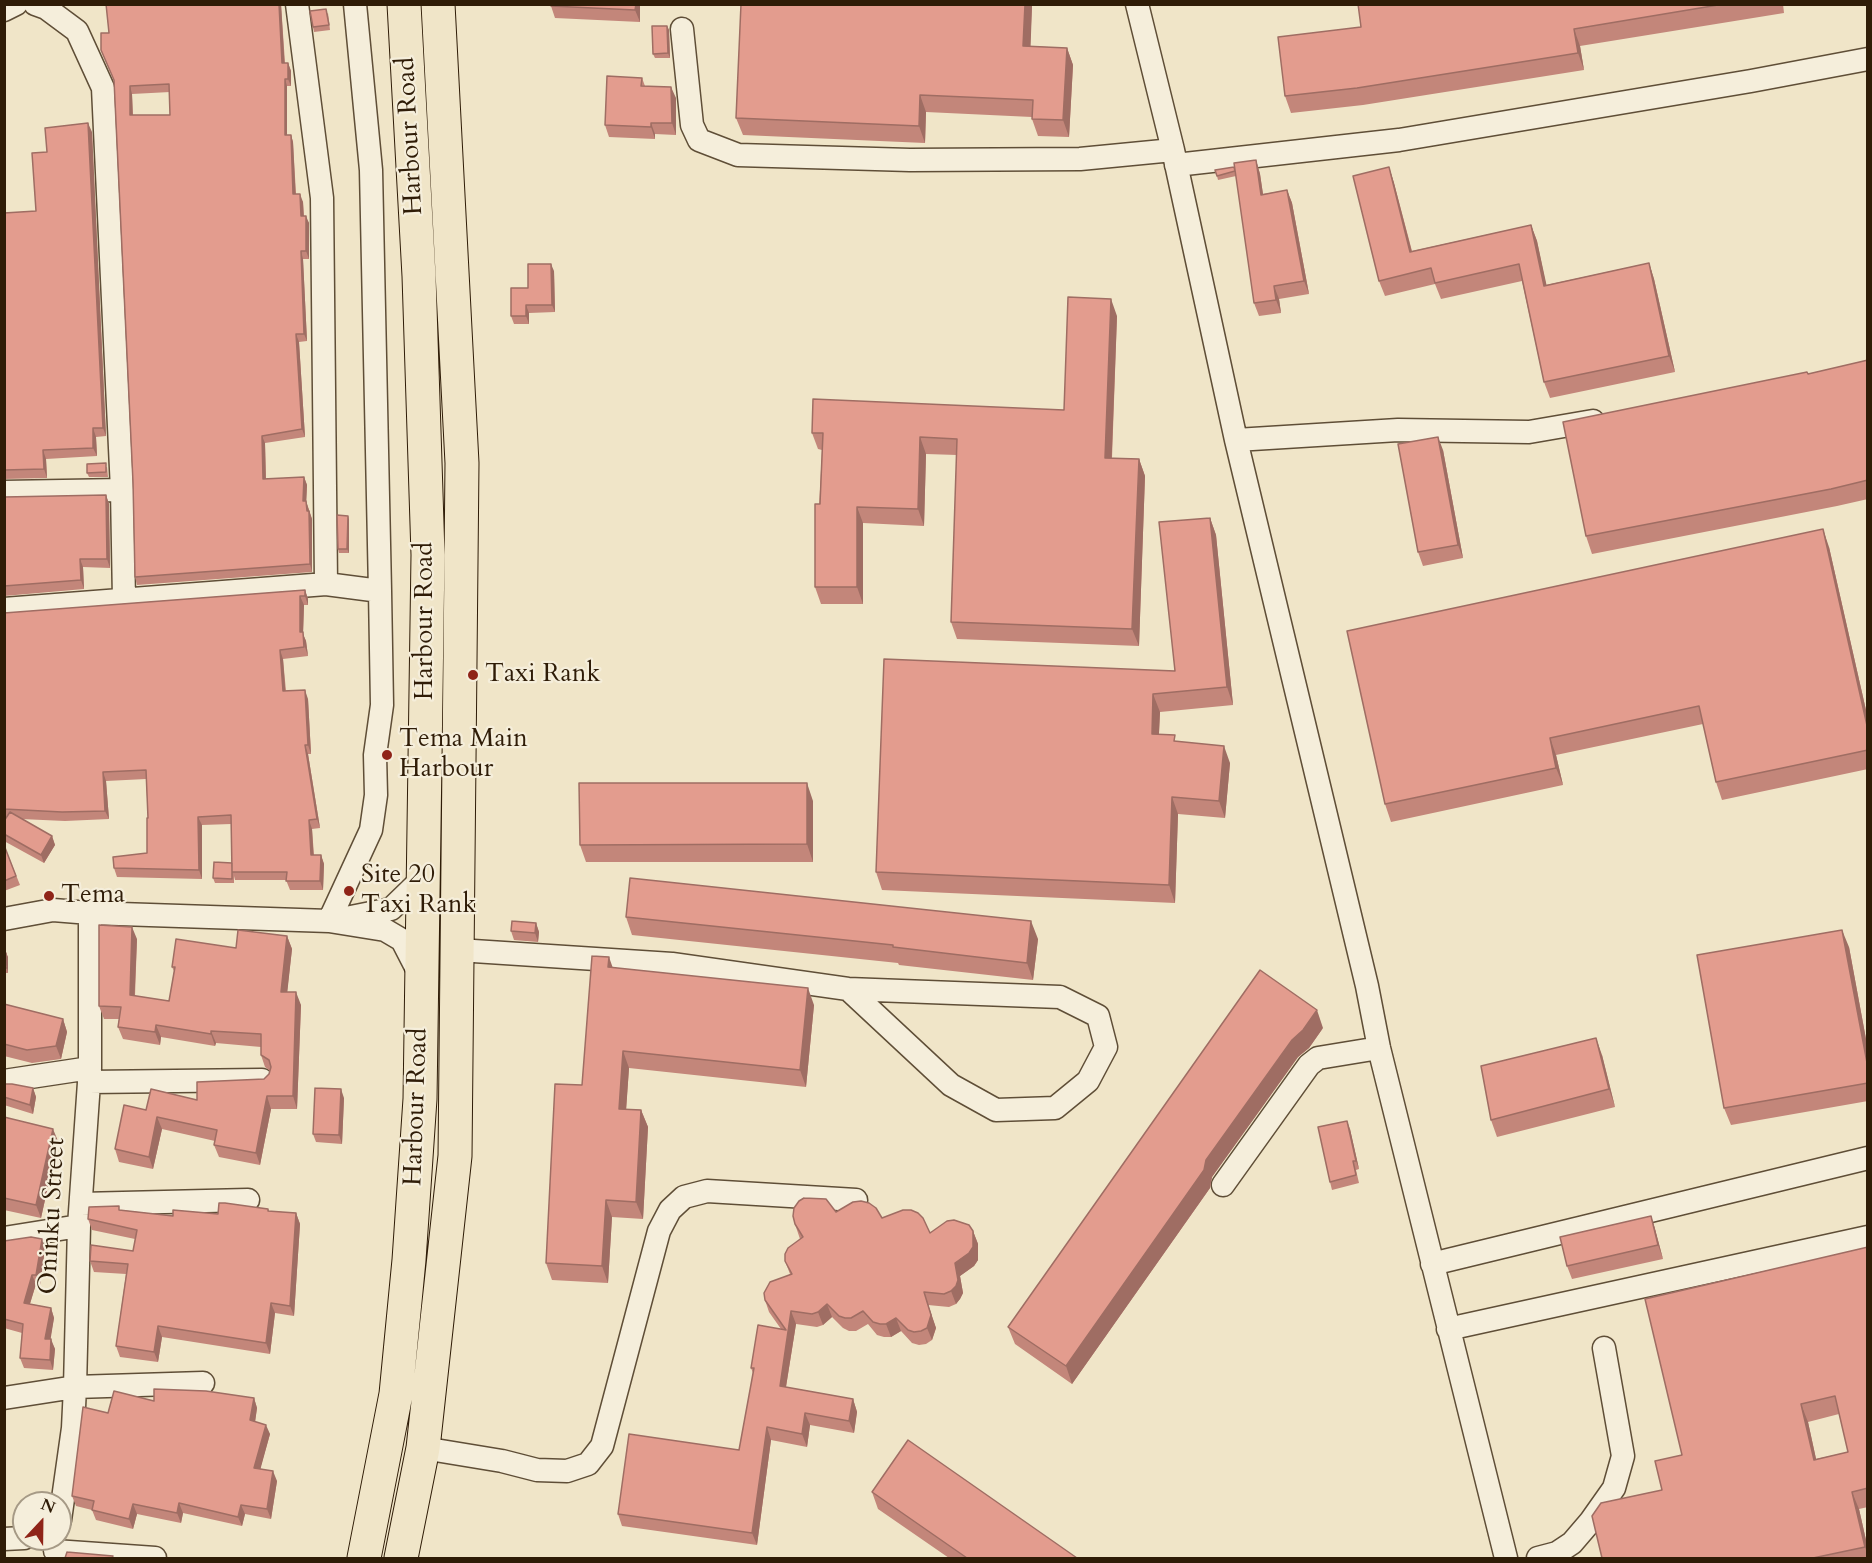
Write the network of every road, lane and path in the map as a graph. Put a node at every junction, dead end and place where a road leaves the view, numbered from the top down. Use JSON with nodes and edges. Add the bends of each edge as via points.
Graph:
{"nodes":[{"id":1,"x":16,"y":4,"type":"edge"},
{"id":2,"x":34,"y":4,"type":"edge"},
{"id":3,"x":297,"y":4,"type":"edge"},
{"id":4,"x":355,"y":4,"type":"edge"},
{"id":5,"x":405,"y":4,"type":"edge"},
{"id":6,"x":438,"y":4,"type":"edge"},
{"id":7,"x":1137,"y":4,"type":"edge"},
{"id":8,"x":4,"y":10,"type":"edge"},
{"id":9,"x":682,"y":29,"type":"dead end"},
{"id":10,"x":1868,"y":59,"type":"edge"},
{"id":11,"x":1174,"y":157,"type":"junction"},
{"id":12,"x":1618,"y":416,"type":"edge"},
{"id":13,"x":1236,"y":440,"type":"junction"},
{"id":14,"x":122,"y":490,"type":"junction"},
{"id":15,"x":4,"y":492,"type":"edge"},
{"id":16,"x":326,"y":584,"type":"junction"},
{"id":17,"x":380,"y":591,"type":"junction"},
{"id":18,"x":124,"y":600,"type":"junction"},
{"id":19,"x":4,"y":609,"type":"edge"},
{"id":20,"x":423,"y":878,"type":"junction"},
{"id":21,"x":90,"y":913,"type":"junction"},
{"id":22,"x":5,"y":919,"type":"edge"},
{"id":23,"x":329,"y":921,"type":"junction"},
{"id":24,"x":458,"y":950,"type":"junction"},
{"id":25,"x":422,"y":978,"type":"junction"},
{"id":26,"x":848,"y":989,"type":"junction"},
{"id":27,"x":1379,"y":1048,"type":"junction"},
{"id":28,"x":90,"y":1075,"type":"junction"},
{"id":29,"x":262,"y":1080,"type":"edge"},
{"id":30,"x":4,"y":1081,"type":"edge"},
{"id":31,"x":1868,"y":1158,"type":"edge"},
{"id":32,"x":1223,"y":1185,"type":"dead end"},
{"id":33,"x":248,"y":1200,"type":"dead end"},
{"id":34,"x":856,"y":1200,"type":"edge"},
{"id":35,"x":81,"y":1204,"type":"junction"},
{"id":36,"x":78,"y":1226,"type":"junction"},
{"id":37,"x":1868,"y":1237,"type":"edge"},
{"id":38,"x":4,"y":1238,"type":"edge"},
{"id":39,"x":1432,"y":1264,"type":"junction"},
{"id":40,"x":1448,"y":1329,"type":"junction"},
{"id":41,"x":1605,"y":1348,"type":"dead end"},
{"id":42,"x":203,"y":1383,"type":"dead end"},
{"id":43,"x":75,"y":1387,"type":"junction"},
{"id":44,"x":4,"y":1398,"type":"edge"},
{"id":45,"x":423,"y":1448,"type":"junction"},
{"id":46,"x":64,"y":1491,"type":"edge"},
{"id":47,"x":68,"y":1551,"type":"edge"},
{"id":48,"x":155,"y":1558,"type":"edge"},
{"id":49,"x":364,"y":1558,"type":"edge"},
{"id":50,"x":401,"y":1558,"type":"edge"},
{"id":51,"x":1506,"y":1558,"type":"edge"},
{"id":52,"x":1538,"y":1558,"type":"edge"}],
"edges":[{"from":1,"to":8,"type":"street"},
{"from":2,"to":14,"type":"street","via":[[77,31],[103,88]]},
{"from":3,"to":16,"type":"street","via":[[321,198]]},
{"from":4,"to":17,"type":"street","via":[[371,170]]},
{"from":5,"to":20,"type":"highway","name":"Harbour Road","via":[[428,555]]},
{"from":6,"to":24,"type":"highway","name":"Harbour Road","via":[[462,463]]},
{"from":7,"to":11,"type":"street"},
{"from":9,"to":11,"type":"street","via":[[692,125],[699,140],[738,155],[910,160]]},
{"from":10,"to":11,"type":"street","via":[[1399,140]]},
{"from":11,"to":13,"type":"street"},
{"from":12,"to":13,"type":"street","via":[[1529,432],[1398,430]]},
{"from":13,"to":27,"type":"street"},
{"from":14,"to":15,"type":"street"},
{"from":14,"to":18,"type":"street"},
{"from":16,"to":17,"type":"street"},
{"from":16,"to":18,"type":"street"},
{"from":17,"to":23,"type":"street","via":[[382,705],[371,830]]},
{"from":18,"to":19,"type":"street"},
{"from":20,"to":23,"type":"street","via":[[391,909]]},
{"from":20,"to":25,"type":"highway","name":"Harbour Road"},
{"from":21,"to":22,"type":"street","via":[[53,910]]},
{"from":21,"to":23,"type":"street"},
{"from":21,"to":28,"type":"street","name":"Oninku Street"},
{"from":23,"to":25,"type":"street","via":[[385,930],[402,940]]},
{"from":24,"to":26,"type":"street","via":[[672,964]]},
{"from":24,"to":45,"type":"highway","name":"Harbour Road","via":[[456,1156]]},
{"from":25,"to":49,"type":"highway","name":"Harbour Road","via":[[420,1099],[396,1394]]},
{"from":26,"to":26,"type":"street","via":[[1060,997],[1098,1016],[1106,1047],[1088,1081],[1055,1108],[996,1110],[951,1085]]},
{"from":27,"to":32,"type":"street","via":[[1318,1058],[1309,1065]]},
{"from":27,"to":39,"type":"street"},
{"from":28,"to":29,"type":"street"},
{"from":28,"to":30,"type":"street"},
{"from":28,"to":35,"type":"street","name":"Oninku Street"},
{"from":31,"to":39,"type":"street"},
{"from":33,"to":35,"type":"street"},
{"from":34,"to":45,"type":"street","via":[[707,1191],[684,1197],[670,1210],[659,1231],[602,1446],[588,1464],[567,1472],[537,1470]]},
{"from":35,"to":36,"type":"street","name":"Oninku Street"},
{"from":36,"to":38,"type":"street"},
{"from":36,"to":43,"type":"street","name":"Oninku Street"},
{"from":37,"to":40,"type":"street"},
{"from":39,"to":40,"type":"street"},
{"from":40,"to":51,"type":"street"},
{"from":41,"to":52,"type":"street","via":[[1623,1456],[1614,1488],[1572,1543],[1557,1553]]},
{"from":42,"to":43,"type":"street"},
{"from":43,"to":44,"type":"street"},
{"from":43,"to":46,"type":"street","name":"Oninku Street"},
{"from":45,"to":50,"type":"highway","name":"Harbour Road"},
{"from":47,"to":48,"type":"street"}]}
